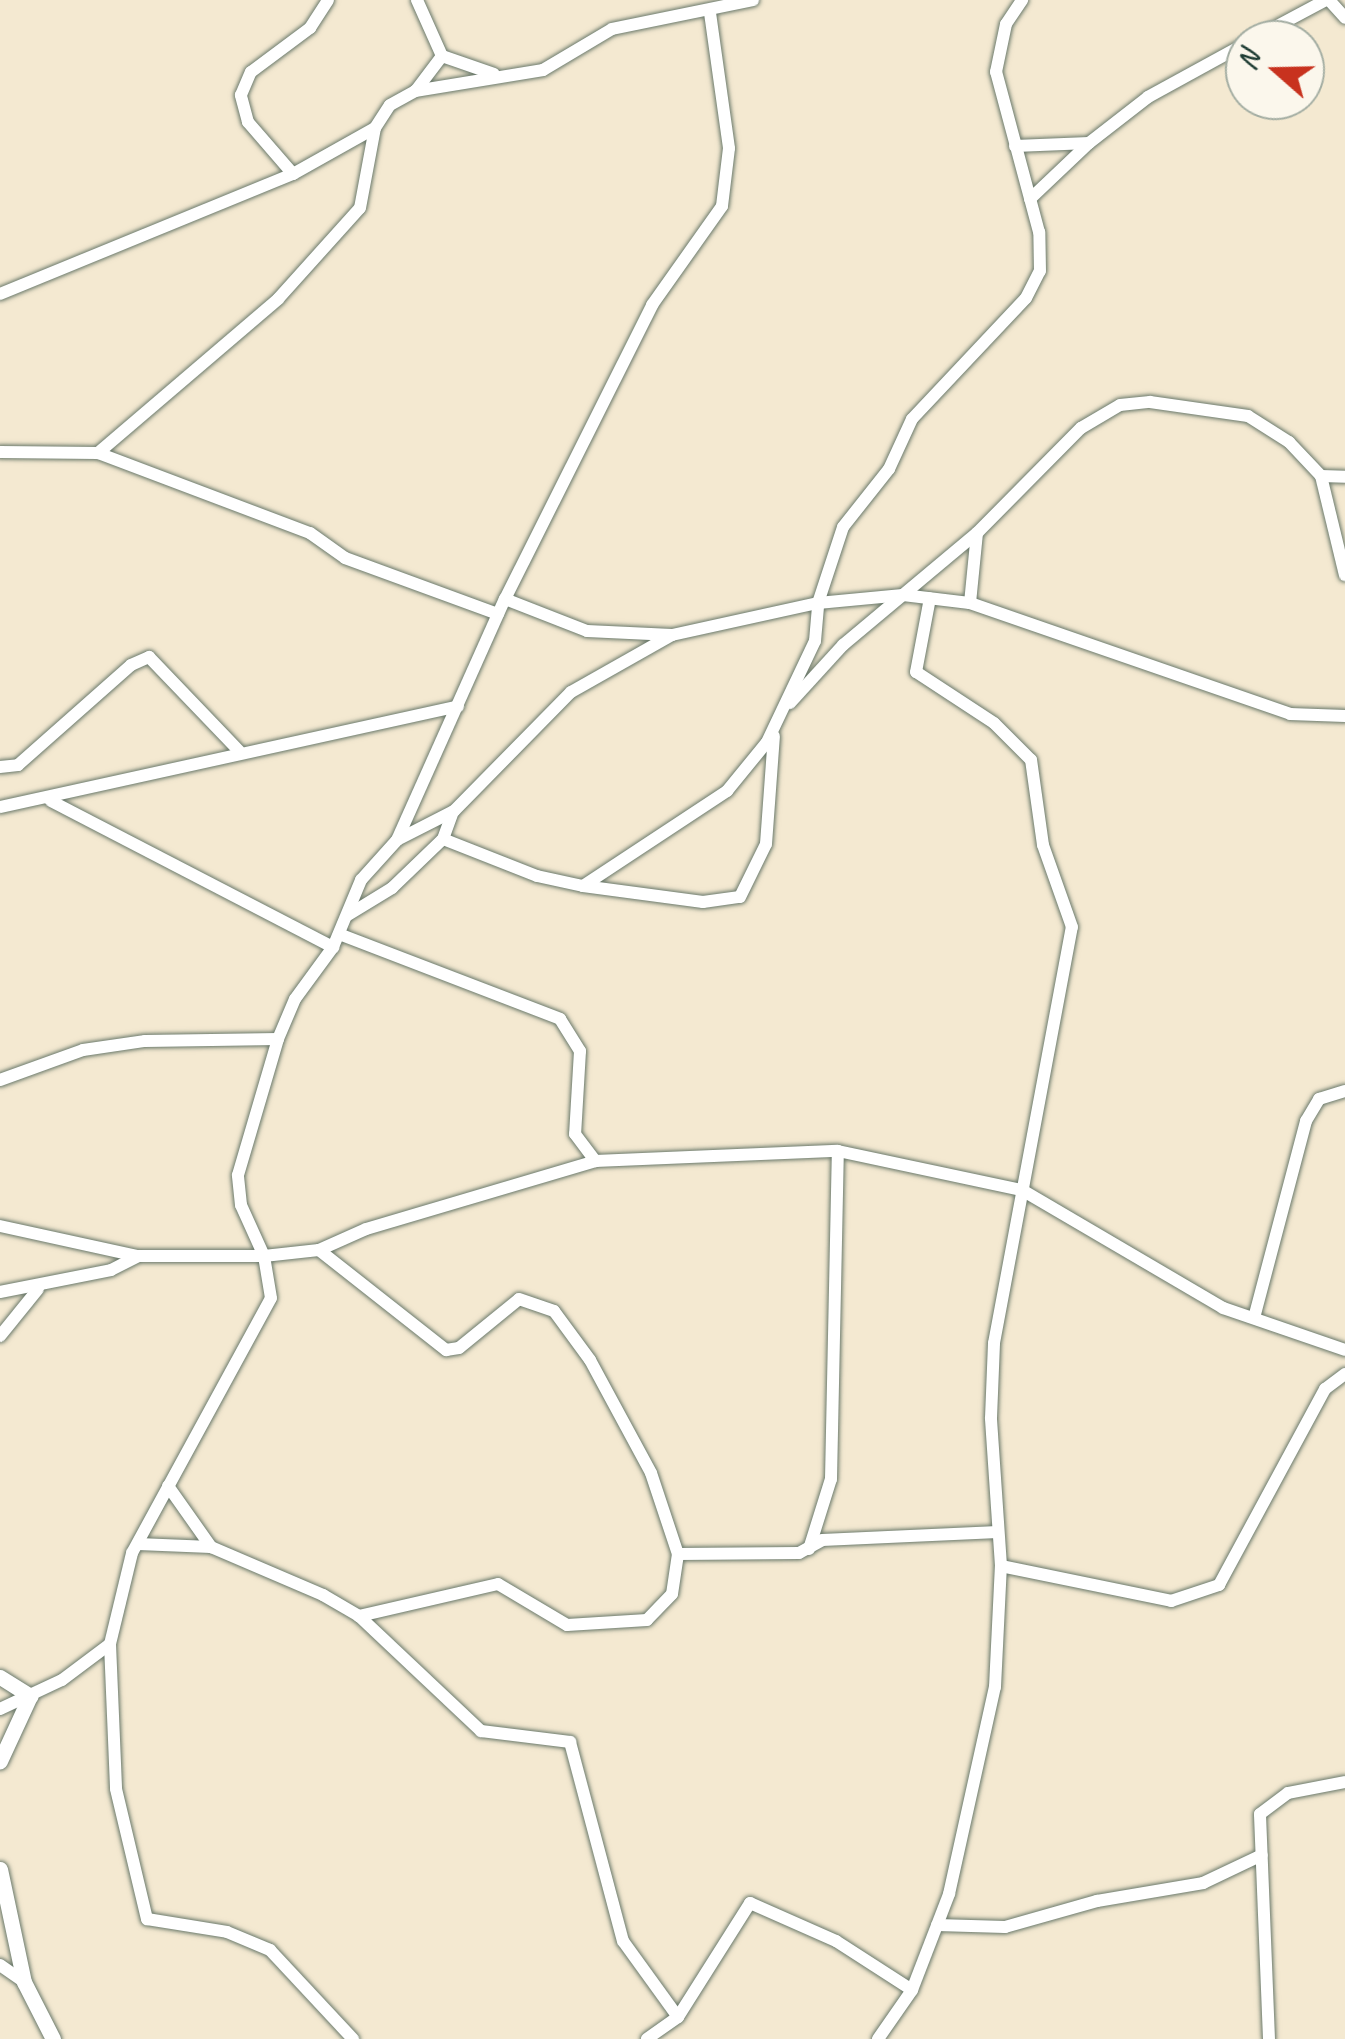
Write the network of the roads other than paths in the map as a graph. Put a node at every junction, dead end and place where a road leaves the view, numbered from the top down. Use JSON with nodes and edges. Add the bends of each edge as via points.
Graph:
{"nodes":[{"id":1,"x":328,"y":0,"type":"edge"},
{"id":2,"x":418,"y":0,"type":"edge"},
{"id":3,"x":753,"y":0,"type":"edge"},
{"id":4,"x":1022,"y":0,"type":"edge"},
{"id":5,"x":1328,"y":0,"type":"edge"},
{"id":6,"x":710,"y":13,"type":"junction"},
{"id":7,"x":1345,"y":18,"type":"edge"},
{"id":8,"x":1290,"y":20,"type":"edge"},
{"id":9,"x":1225,"y":55,"type":"edge"},
{"id":10,"x":442,"y":56,"type":"junction"},
{"id":11,"x":496,"y":75,"type":"junction"},
{"id":12,"x":415,"y":91,"type":"junction"},
{"id":13,"x":375,"y":128,"type":"junction"},
{"id":14,"x":1090,"y":143,"type":"junction"},
{"id":15,"x":1015,"y":146,"type":"junction"},
{"id":16,"x":293,"y":174,"type":"junction"},
{"id":17,"x":1030,"y":200,"type":"junction"},
{"id":18,"x":0,"y":294,"type":"edge"},
{"id":19,"x":0,"y":452,"type":"edge"},
{"id":20,"x":98,"y":454,"type":"junction"},
{"id":21,"x":1321,"y":476,"type":"junction"},
{"id":22,"x":1345,"y":477,"type":"edge"},
{"id":23,"x":977,"y":534,"type":"junction"},
{"id":24,"x":1345,"y":575,"type":"edge"},
{"id":25,"x":903,"y":595,"type":"junction"},
{"id":26,"x":930,"y":598,"type":"junction"},
{"id":27,"x":504,"y":599,"type":"junction"},
{"id":28,"x":818,"y":603,"type":"junction"},
{"id":29,"x":970,"y":603,"type":"junction"},
{"id":30,"x":498,"y":614,"type":"junction"},
{"id":31,"x":672,"y":635,"type":"junction"},
{"id":32,"x":458,"y":706,"type":"junction"},
{"id":33,"x":785,"y":708,"type":"junction"},
{"id":34,"x":1345,"y":716,"type":"edge"},
{"id":35,"x":775,"y":726,"type":"junction"},
{"id":36,"x":239,"y":751,"type":"junction"},
{"id":37,"x":0,"y":766,"type":"edge"},
{"id":38,"x":52,"y":801,"type":"junction"},
{"id":39,"x":0,"y":807,"type":"edge"},
{"id":40,"x":454,"y":811,"type":"junction"},
{"id":41,"x":443,"y":839,"type":"junction"},
{"id":42,"x":397,"y":840,"type":"junction"},
{"id":43,"x":584,"y":886,"type":"junction"},
{"id":44,"x":348,"y":914,"type":"junction"},
{"id":45,"x":336,"y":940,"type":"junction"},
{"id":46,"x":278,"y":1039,"type":"junction"},
{"id":47,"x":0,"y":1080,"type":"edge"},
{"id":48,"x":1345,"y":1091,"type":"edge"},
{"id":49,"x":838,"y":1151,"type":"junction"},
{"id":50,"x":595,"y":1160,"type":"junction"},
{"id":51,"x":1022,"y":1190,"type":"junction"},
{"id":52,"x":0,"y":1226,"type":"edge"},
{"id":53,"x":319,"y":1250,"type":"junction"},
{"id":54,"x":138,"y":1256,"type":"junction"},
{"id":55,"x":264,"y":1256,"type":"junction"},
{"id":56,"x":38,"y":1289,"type":"junction"},
{"id":57,"x":0,"y":1292,"type":"edge"},
{"id":58,"x":1254,"y":1318,"type":"junction"},
{"id":59,"x":0,"y":1336,"type":"edge"},
{"id":60,"x":1345,"y":1350,"type":"edge"},
{"id":61,"x":1345,"y":1374,"type":"edge"},
{"id":62,"x":168,"y":1486,"type":"junction"},
{"id":63,"x":998,"y":1532,"type":"junction"},
{"id":64,"x":138,"y":1544,"type":"junction"},
{"id":65,"x":211,"y":1547,"type":"junction"},
{"id":66,"x":808,"y":1549,"type":"junction"},
{"id":67,"x":678,"y":1554,"type":"junction"},
{"id":68,"x":1001,"y":1566,"type":"junction"},
{"id":69,"x":358,"y":1616,"type":"junction"},
{"id":70,"x":110,"y":1644,"type":"junction"},
{"id":71,"x":0,"y":1677,"type":"edge"},
{"id":72,"x":30,"y":1696,"type":"junction"},
{"id":73,"x":0,"y":1709,"type":"edge"},
{"id":74,"x":0,"y":1761,"type":"edge"},
{"id":75,"x":1345,"y":1782,"type":"edge"},
{"id":76,"x":1262,"y":1856,"type":"junction"},
{"id":77,"x":0,"y":1869,"type":"edge"},
{"id":78,"x":937,"y":1926,"type":"junction"},
{"id":79,"x":0,"y":1965,"type":"edge"},
{"id":80,"x":24,"y":1982,"type":"junction"},
{"id":81,"x":912,"y":1990,"type":"junction"},
{"id":82,"x":678,"y":2017,"type":"junction"},
{"id":83,"x":876,"y":2037,"type":"edge"},
{"id":84,"x":53,"y":2039,"type":"edge"},
{"id":85,"x":353,"y":2039,"type":"edge"},
{"id":86,"x":647,"y":2039,"type":"edge"},
{"id":87,"x":1269,"y":2039,"type":"edge"}],
"edges":[{"from":1,"to":16,"type":"street","via":[[310,28],[250,72],[241,96],[248,122]]},
{"from":2,"to":10,"type":"street"},
{"from":3,"to":6,"type":"street"},
{"from":4,"to":15,"type":"street","via":[[1006,24],[996,72]]},
{"from":5,"to":7,"type":"street"},
{"from":5,"to":8,"type":"street"},
{"from":6,"to":11,"type":"street","via":[[612,29],[544,70]]},
{"from":6,"to":27,"type":"street","via":[[729,148],[722,206],[665,280]]},
{"from":9,"to":14,"type":"street","via":[[1148,97]]},
{"from":10,"to":11,"type":"street"},
{"from":10,"to":12,"type":"street"},
{"from":11,"to":12,"type":"street"},
{"from":12,"to":13,"type":"street","via":[[390,105]]},
{"from":13,"to":16,"type":"street"},
{"from":13,"to":20,"type":"street","via":[[360,208],[278,299]]},
{"from":14,"to":15,"type":"street"},
{"from":14,"to":17,"type":"street"},
{"from":15,"to":17,"type":"street"},
{"from":16,"to":18,"type":"street"},
{"from":17,"to":28,"type":"street","via":[[1041,261],[1032,290],[912,419],[889,470],[843,526]]},
{"from":19,"to":20,"type":"street"},
{"from":20,"to":30,"type":"street","via":[[310,533],[345,558]]},
{"from":21,"to":22,"type":"street"},
{"from":21,"to":23,"type":"street","via":[[1289,442],[1248,416],[1150,402],[1120,405],[1081,428]]},
{"from":21,"to":24,"type":"street"},
{"from":23,"to":25,"type":"street"},
{"from":23,"to":29,"type":"street"},
{"from":25,"to":26,"type":"street"},
{"from":25,"to":28,"type":"street"},
{"from":25,"to":33,"type":"street","via":[[843,644]]},
{"from":26,"to":29,"type":"street"},
{"from":26,"to":51,"type":"street","via":[[916,672],[994,723],[1031,760],[1043,844],[1072,927]]},
{"from":27,"to":30,"type":"street"},
{"from":27,"to":31,"type":"street","via":[[587,631]]},
{"from":28,"to":31,"type":"street"},
{"from":28,"to":33,"type":"street","via":[[814,641]]},
{"from":29,"to":34,"type":"street","via":[[1290,714]]},
{"from":30,"to":32,"type":"street"},
{"from":31,"to":40,"type":"street","via":[[570,692]]},
{"from":32,"to":36,"type":"street"},
{"from":32,"to":42,"type":"street"},
{"from":33,"to":35,"type":"street"},
{"from":35,"to":43,"type":"street","via":[[727,791]]},
{"from":35,"to":43,"type":"street","via":[[766,844],[740,897],[703,902]]},
{"from":36,"to":37,"type":"street","via":[[149,657],[131,665],[18,765]]},
{"from":36,"to":38,"type":"street"},
{"from":38,"to":39,"type":"street"},
{"from":38,"to":45,"type":"street"},
{"from":40,"to":41,"type":"street"},
{"from":40,"to":42,"type":"street"},
{"from":41,"to":43,"type":"street","via":[[538,876]]},
{"from":41,"to":44,"type":"street","via":[[379,900]]},
{"from":42,"to":44,"type":"street","via":[[361,880]]},
{"from":44,"to":45,"type":"street"},
{"from":45,"to":46,"type":"street","via":[[295,1000]]},
{"from":45,"to":50,"type":"street","via":[[560,1019],[580,1051],[574,1134]]},
{"from":46,"to":47,"type":"street","via":[[145,1041],[84,1050]]},
{"from":46,"to":55,"type":"street","via":[[238,1175],[241,1204]]},
{"from":48,"to":58,"type":"street","via":[[1319,1100],[1306,1120]]},
{"from":49,"to":50,"type":"street"},
{"from":49,"to":51,"type":"street"},
{"from":49,"to":66,"type":"street","via":[[830,1479]]},
{"from":50,"to":53,"type":"street","via":[[366,1229]]},
{"from":51,"to":58,"type":"street","via":[[1211,1301]]},
{"from":51,"to":63,"type":"street","via":[[991,1381]]},
{"from":52,"to":54,"type":"street"},
{"from":53,"to":55,"type":"street"},
{"from":53,"to":67,"type":"street","via":[[446,1350],[459,1348],[519,1299],[554,1311],[590,1360],[651,1473]]},
{"from":54,"to":55,"type":"street"},
{"from":54,"to":56,"type":"street"},
{"from":55,"to":62,"type":"street","via":[[271,1298]]},
{"from":56,"to":57,"type":"street"},
{"from":56,"to":59,"type":"street"},
{"from":58,"to":60,"type":"street"},
{"from":61,"to":68,"type":"street","via":[[1325,1390],[1219,1585],[1171,1601]]},
{"from":62,"to":64,"type":"street"},
{"from":62,"to":65,"type":"street"},
{"from":63,"to":66,"type":"street","via":[[822,1540]]},
{"from":63,"to":68,"type":"street"},
{"from":64,"to":65,"type":"street"},
{"from":64,"to":70,"type":"street","via":[[121,1581]]},
{"from":65,"to":69,"type":"street"},
{"from":66,"to":67,"type":"street"},
{"from":67,"to":69,"type":"street","via":[[672,1594],[646,1620],[567,1624],[498,1584]]},
{"from":68,"to":78,"type":"street","via":[[996,1687],[981,1733],[962,1847]]},
{"from":69,"to":82,"type":"street","via":[[481,1731],[570,1742],[623,1941]]},
{"from":70,"to":72,"type":"street"},
{"from":70,"to":85,"type":"street","via":[[114,1771],[148,1919],[227,1932],[270,1950]]},
{"from":71,"to":72,"type":"street"},
{"from":72,"to":73,"type":"street"},
{"from":72,"to":74,"type":"street"},
{"from":75,"to":76,"type":"street","via":[[1268,1803],[1260,1814]]},
{"from":76,"to":78,"type":"street","via":[[1203,1883],[1068,1907],[1005,1927]]},
{"from":76,"to":87,"type":"street"},
{"from":77,"to":80,"type":"street"},
{"from":78,"to":81,"type":"street"},
{"from":79,"to":80,"type":"street"},
{"from":80,"to":84,"type":"street"},
{"from":81,"to":82,"type":"street","via":[[836,1942],[750,1903]]},
{"from":81,"to":83,"type":"street"},
{"from":82,"to":86,"type":"street"}]}
